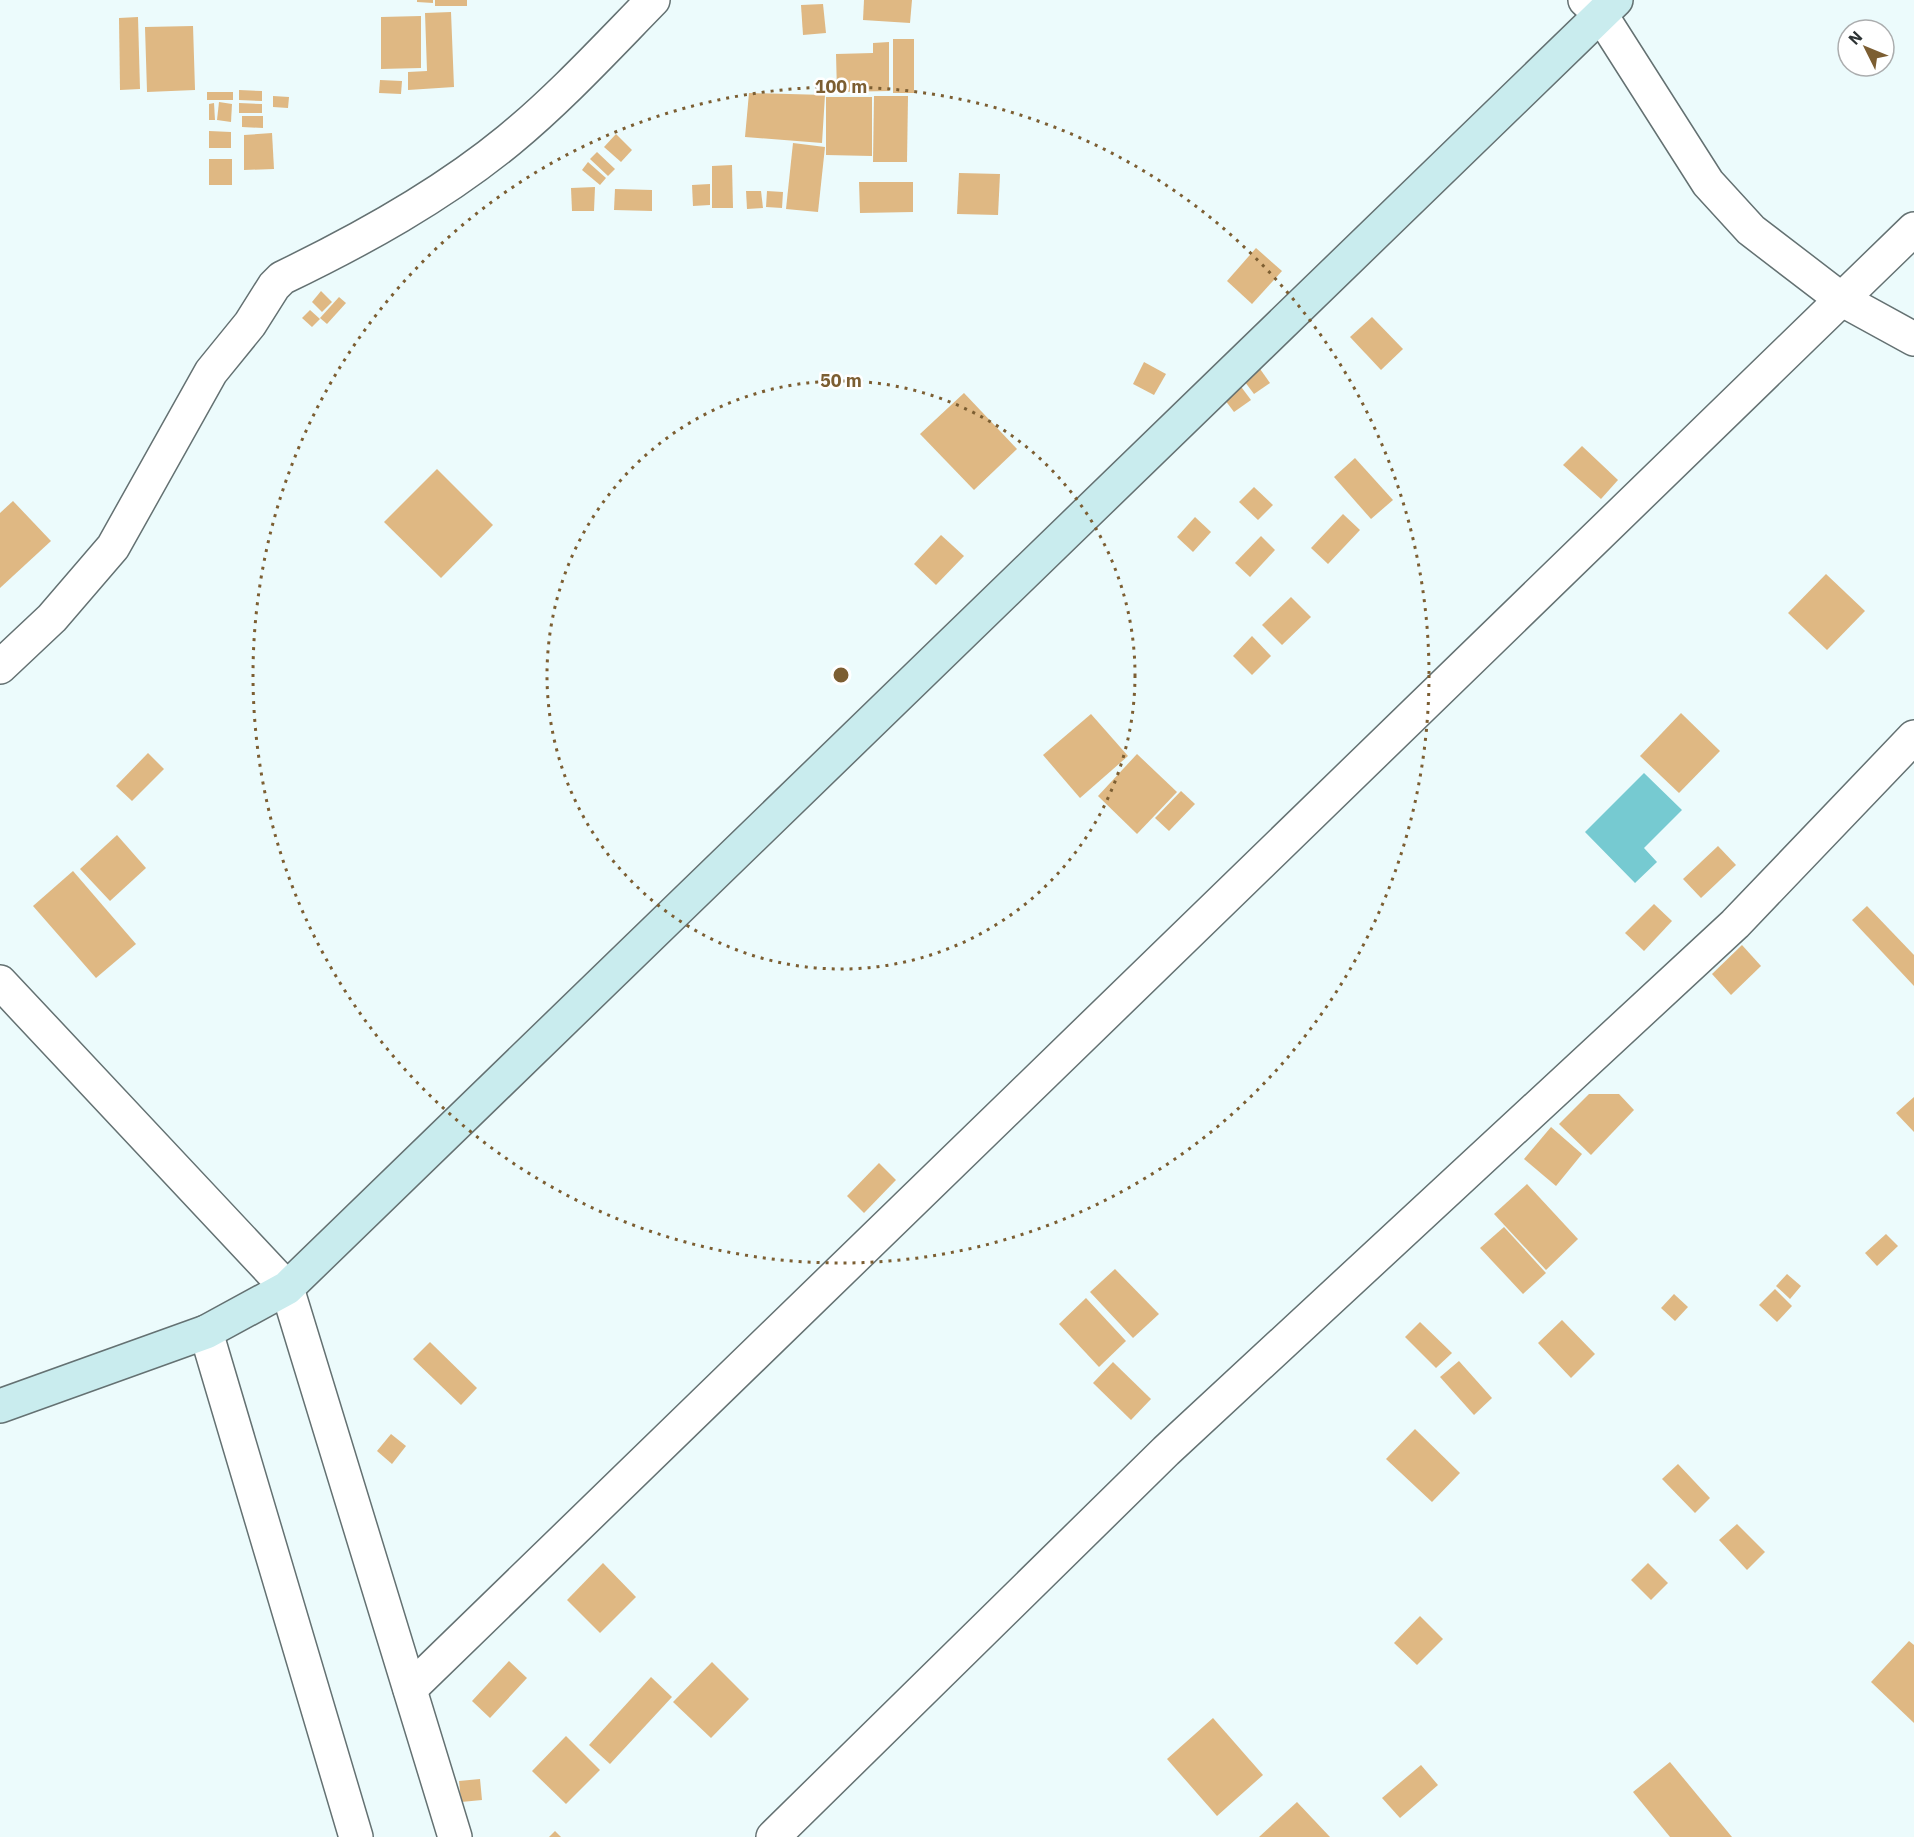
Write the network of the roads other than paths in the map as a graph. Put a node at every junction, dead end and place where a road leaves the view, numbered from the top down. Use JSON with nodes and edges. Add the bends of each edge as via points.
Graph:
{"nodes":[{"id":1,"x":653,"y":0,"type":"edge"},
{"id":2,"x":1601,"y":5,"type":"edge"},
{"id":3,"x":1914,"y":229,"type":"edge"},
{"id":4,"x":1842,"y":299,"type":"junction"},
{"id":5,"x":1914,"y":339,"type":"edge"},
{"id":6,"x":0,"y":667,"type":"edge"},
{"id":7,"x":1914,"y":737,"type":"edge"},
{"id":8,"x":0,"y":982,"type":"edge"},
{"id":9,"x":288,"y":1288,"type":"junction"},
{"id":10,"x":206,"y":1332,"type":"junction"},
{"id":11,"x":0,"y":1406,"type":"edge"},
{"id":12,"x":410,"y":1689,"type":"junction"},
{"id":13,"x":779,"y":1835,"type":"edge"},
{"id":14,"x":356,"y":1837,"type":"edge"},
{"id":15,"x":455,"y":1837,"type":"edge"}],
"edges":[{"from":1,"to":6,"type":"street","via":[[509,140],[433,196],[282,278],[274,286],[250,324],[211,372],[113,547],[52,618]]},
{"from":2,"to":4,"type":"street","via":[[1708,183],[1751,230]]},
{"from":2,"to":9,"type":"street"},
{"from":3,"to":4,"type":"street"},
{"from":4,"to":5,"type":"street"},
{"from":4,"to":12,"type":"street"},
{"from":7,"to":13,"type":"street","via":[[1735,924],[1166,1451]]},
{"from":8,"to":9,"type":"street"},
{"from":9,"to":10,"type":"street"},
{"from":9,"to":12,"type":"street"},
{"from":10,"to":11,"type":"street"},
{"from":10,"to":14,"type":"street"},
{"from":12,"to":15,"type":"street"}]}
